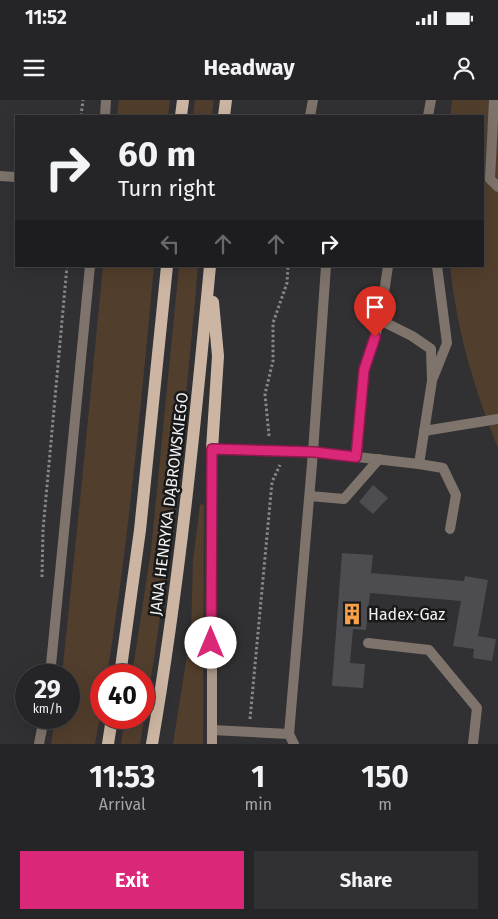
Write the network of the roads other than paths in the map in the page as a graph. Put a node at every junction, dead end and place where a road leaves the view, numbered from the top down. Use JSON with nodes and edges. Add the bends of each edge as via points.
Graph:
{"nodes":[{"id":1,"x":106,"y":100,"type":"edge"},
{"id":2,"x":182,"y":100,"type":"edge"},
{"id":3,"x":226,"y":100,"type":"edge"},
{"id":4,"x":314,"y":100,"type":"edge"},
{"id":5,"x":430,"y":100,"type":"edge"},
{"id":6,"x":494,"y":100,"type":"edge"},
{"id":7,"x":104,"y":115,"type":"edge"},
{"id":8,"x":181,"y":115,"type":"edge"},
{"id":9,"x":224,"y":115,"type":"edge"},
{"id":10,"x":310,"y":115,"type":"edge"},
{"id":11,"x":428,"y":115,"type":"edge"},
{"id":12,"x":0,"y":176,"type":"edge"},
{"id":13,"x":15,"y":177,"type":"edge"},
{"id":14,"x":498,"y":186,"type":"edge"},
{"id":15,"x":90,"y":267,"type":"edge"},
{"id":16,"x":167,"y":267,"type":"edge"},
{"id":17,"x":326,"y":267,"type":"edge"},
{"id":18,"x":388,"y":267,"type":"edge"},
{"id":19,"x":437,"y":267,"type":"edge"},
{"id":20,"x":210,"y":268,"type":"edge"},
{"id":21,"x":380,"y":320,"type":"junction"},
{"id":22,"x":432,"y":381,"type":"junction"},
{"id":23,"x":498,"y":419,"type":"edge"},
{"id":24,"x":424,"y":431,"type":"junction"},
{"id":25,"x":212,"y":449,"type":"junction"},
{"id":26,"x":314,"y":452,"type":"junction"},
{"id":27,"x":356,"y":457,"type":"junction"},
{"id":28,"x":379,"y":460,"type":"junction"},
{"id":29,"x":419,"y":464,"type":"junction"},
{"id":30,"x":310,"y":496,"type":"junction"},
{"id":31,"x":450,"y":529,"type":"dead end"},
{"id":32,"x":368,"y":643,"type":"dead end"},
{"id":33,"x":51,"y":664,"type":"edge"},
{"id":34,"x":122,"y":664,"type":"edge"},
{"id":35,"x":42,"y":729,"type":"edge"},
{"id":36,"x":110,"y":729,"type":"edge"},
{"id":37,"x":212,"y":730,"type":"junction"},
{"id":38,"x":292,"y":739,"type":"edge"},
{"id":39,"x":39,"y":744,"type":"edge"},
{"id":40,"x":108,"y":744,"type":"edge"},
{"id":41,"x":152,"y":744,"type":"edge"},
{"id":42,"x":212,"y":744,"type":"edge"},
{"id":43,"x":473,"y":744,"type":"edge"}],
"edges":[{"from":1,"to":7,"type":"street"},
{"from":2,"to":8,"type":"main road"},
{"from":3,"to":9,"type":"main road"},
{"from":4,"to":10,"type":"street"},
{"from":5,"to":11,"type":"street"},
{"from":6,"to":14,"type":"street","via":[[490,179]]},
{"from":12,"to":13,"type":"street"},
{"from":15,"to":33,"type":"street"},
{"from":16,"to":34,"type":"main road","name":"JANA HENRYKA DĄBROWSKIEGO","via":[[140,530]]},
{"from":17,"to":26,"type":"street"},
{"from":18,"to":21,"type":"street"},
{"from":19,"to":22,"type":"street","via":[[447,343]]},
{"from":20,"to":25,"type":"main road","via":[[218,356]]},
{"from":20,"to":41,"type":"main road","name":"JANA HENRYKA DĄBROWSKIEGO","via":[[188,497]]},
{"from":21,"to":22,"type":"street","via":[[431,349]]},
{"from":21,"to":27,"type":"street","via":[[364,370]]},
{"from":22,"to":24,"type":"street"},
{"from":23,"to":24,"type":"street"},
{"from":24,"to":29,"type":"street"},
{"from":25,"to":26,"type":"street"},
{"from":25,"to":37,"type":"street"},
{"from":26,"to":27,"type":"street"},
{"from":26,"to":30,"type":"street"},
{"from":27,"to":28,"type":"street"},
{"from":28,"to":29,"type":"street"},
{"from":28,"to":30,"type":"street","via":[[344,499]]},
{"from":29,"to":31,"type":"street","via":[[443,468],[456,495]]},
{"from":30,"to":38,"type":"street"},
{"from":32,"to":43,"type":"street","via":[[429,650],[477,708]]},
{"from":35,"to":39,"type":"street"},
{"from":36,"to":40,"type":"main road"},
{"from":37,"to":38,"type":"street"},
{"from":37,"to":42,"type":"street"}]}
